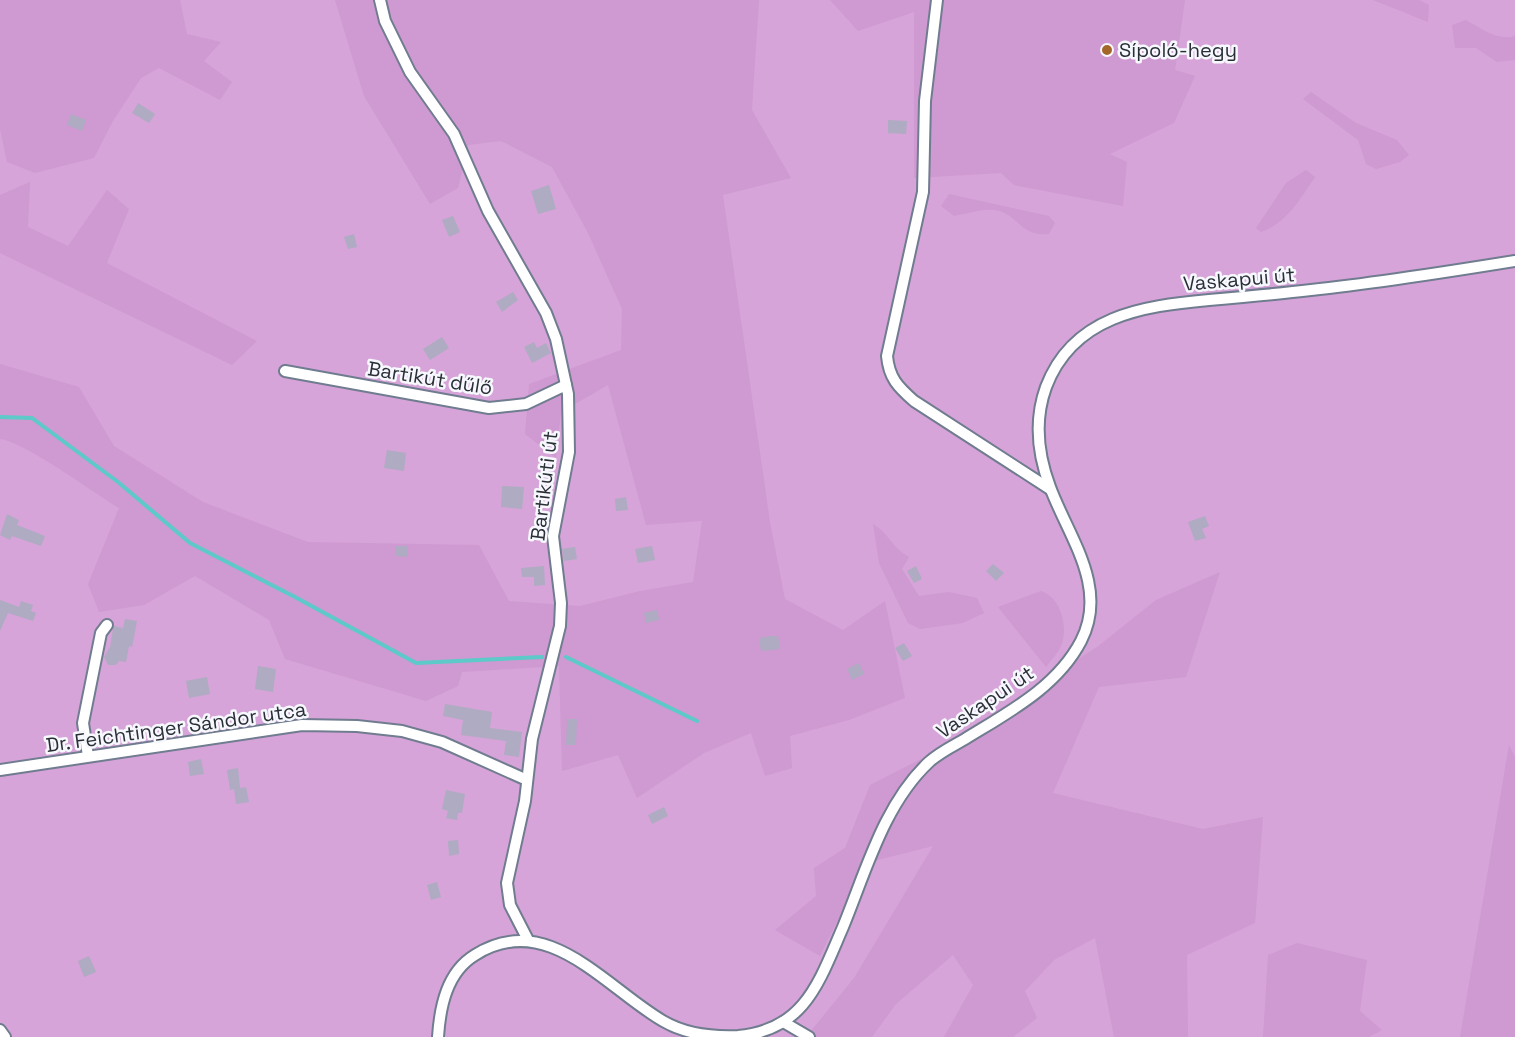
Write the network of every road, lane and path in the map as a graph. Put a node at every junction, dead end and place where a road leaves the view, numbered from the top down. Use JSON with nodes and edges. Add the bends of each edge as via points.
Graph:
{"nodes":[{"id":1,"x":380,"y":0,"type":"edge"},
{"id":2,"x":937,"y":0,"type":"edge"},
{"id":3,"x":1515,"y":261,"type":"edge"},
{"id":4,"x":285,"y":371,"type":"dead end"},
{"id":5,"x":566,"y":385,"type":"junction"},
{"id":6,"x":1050,"y":489,"type":"junction"},
{"id":7,"x":107,"y":625,"type":"dead end"},
{"id":8,"x":88,"y":756,"type":"junction"},
{"id":9,"x":0,"y":771,"type":"edge"},
{"id":10,"x":527,"y":780,"type":"junction"},
{"id":11,"x":528,"y":940,"type":"junction"},
{"id":12,"x":785,"y":1023,"type":"junction"},
{"id":13,"x":0,"y":1030,"type":"edge"},
{"id":14,"x":5,"y":1037,"type":"edge"},
{"id":15,"x":438,"y":1037,"type":"edge"},
{"id":16,"x":809,"y":1037,"type":"edge"}],
"edges":[{"from":1,"to":5,"type":"street","name":"Bartikúti út","via":[[385,21],[410,72],[454,134],[489,211],[546,313]]},
{"from":2,"to":6,"type":"street","via":[[925,101],[923,192],[887,356],[888,372],[914,401]]},
{"from":3,"to":6,"type":"street","name":"Vaskapui út","via":[[1317,290],[1163,304],[1116,316],[1092,329],[1053,368],[1041,400],[1038,435]]},
{"from":4,"to":5,"type":"street","name":"Bartikút dűlő","via":[[489,408],[526,404]]},
{"from":5,"to":10,"type":"street","name":"Bartikúti út","via":[[569,452],[553,536],[561,616],[532,739]]},
{"from":6,"to":12,"type":"street","name":"Vaskapui út","via":[[1085,564],[1091,603],[1088,627],[1065,666],[1041,690],[934,758],[897,799],[823,974],[799,1011]]},
{"from":7,"to":8,"type":"street","via":[[101,633],[83,723]]},
{"from":8,"to":9,"type":"street","name":"Dr. Feichtinger Sándor utca"},
{"from":8,"to":10,"type":"street","name":"Dr. Feichtinger Sándor utca","via":[[302,725],[357,726],[402,731],[441,742]]},
{"from":10,"to":11,"type":"street","name":"Bartikúti út","via":[[507,883],[510,905]]},
{"from":11,"to":12,"type":"street","name":"Vaskapui út","via":[[567,953],[664,1022],[682,1030],[728,1037],[753,1035]]},
{"from":11,"to":15,"type":"street","name":"Vaskapui út","via":[[501,944],[477,953],[461,965],[446,994]]},
{"from":12,"to":16,"type":"street"},
{"from":13,"to":14,"type":"street"}]}
